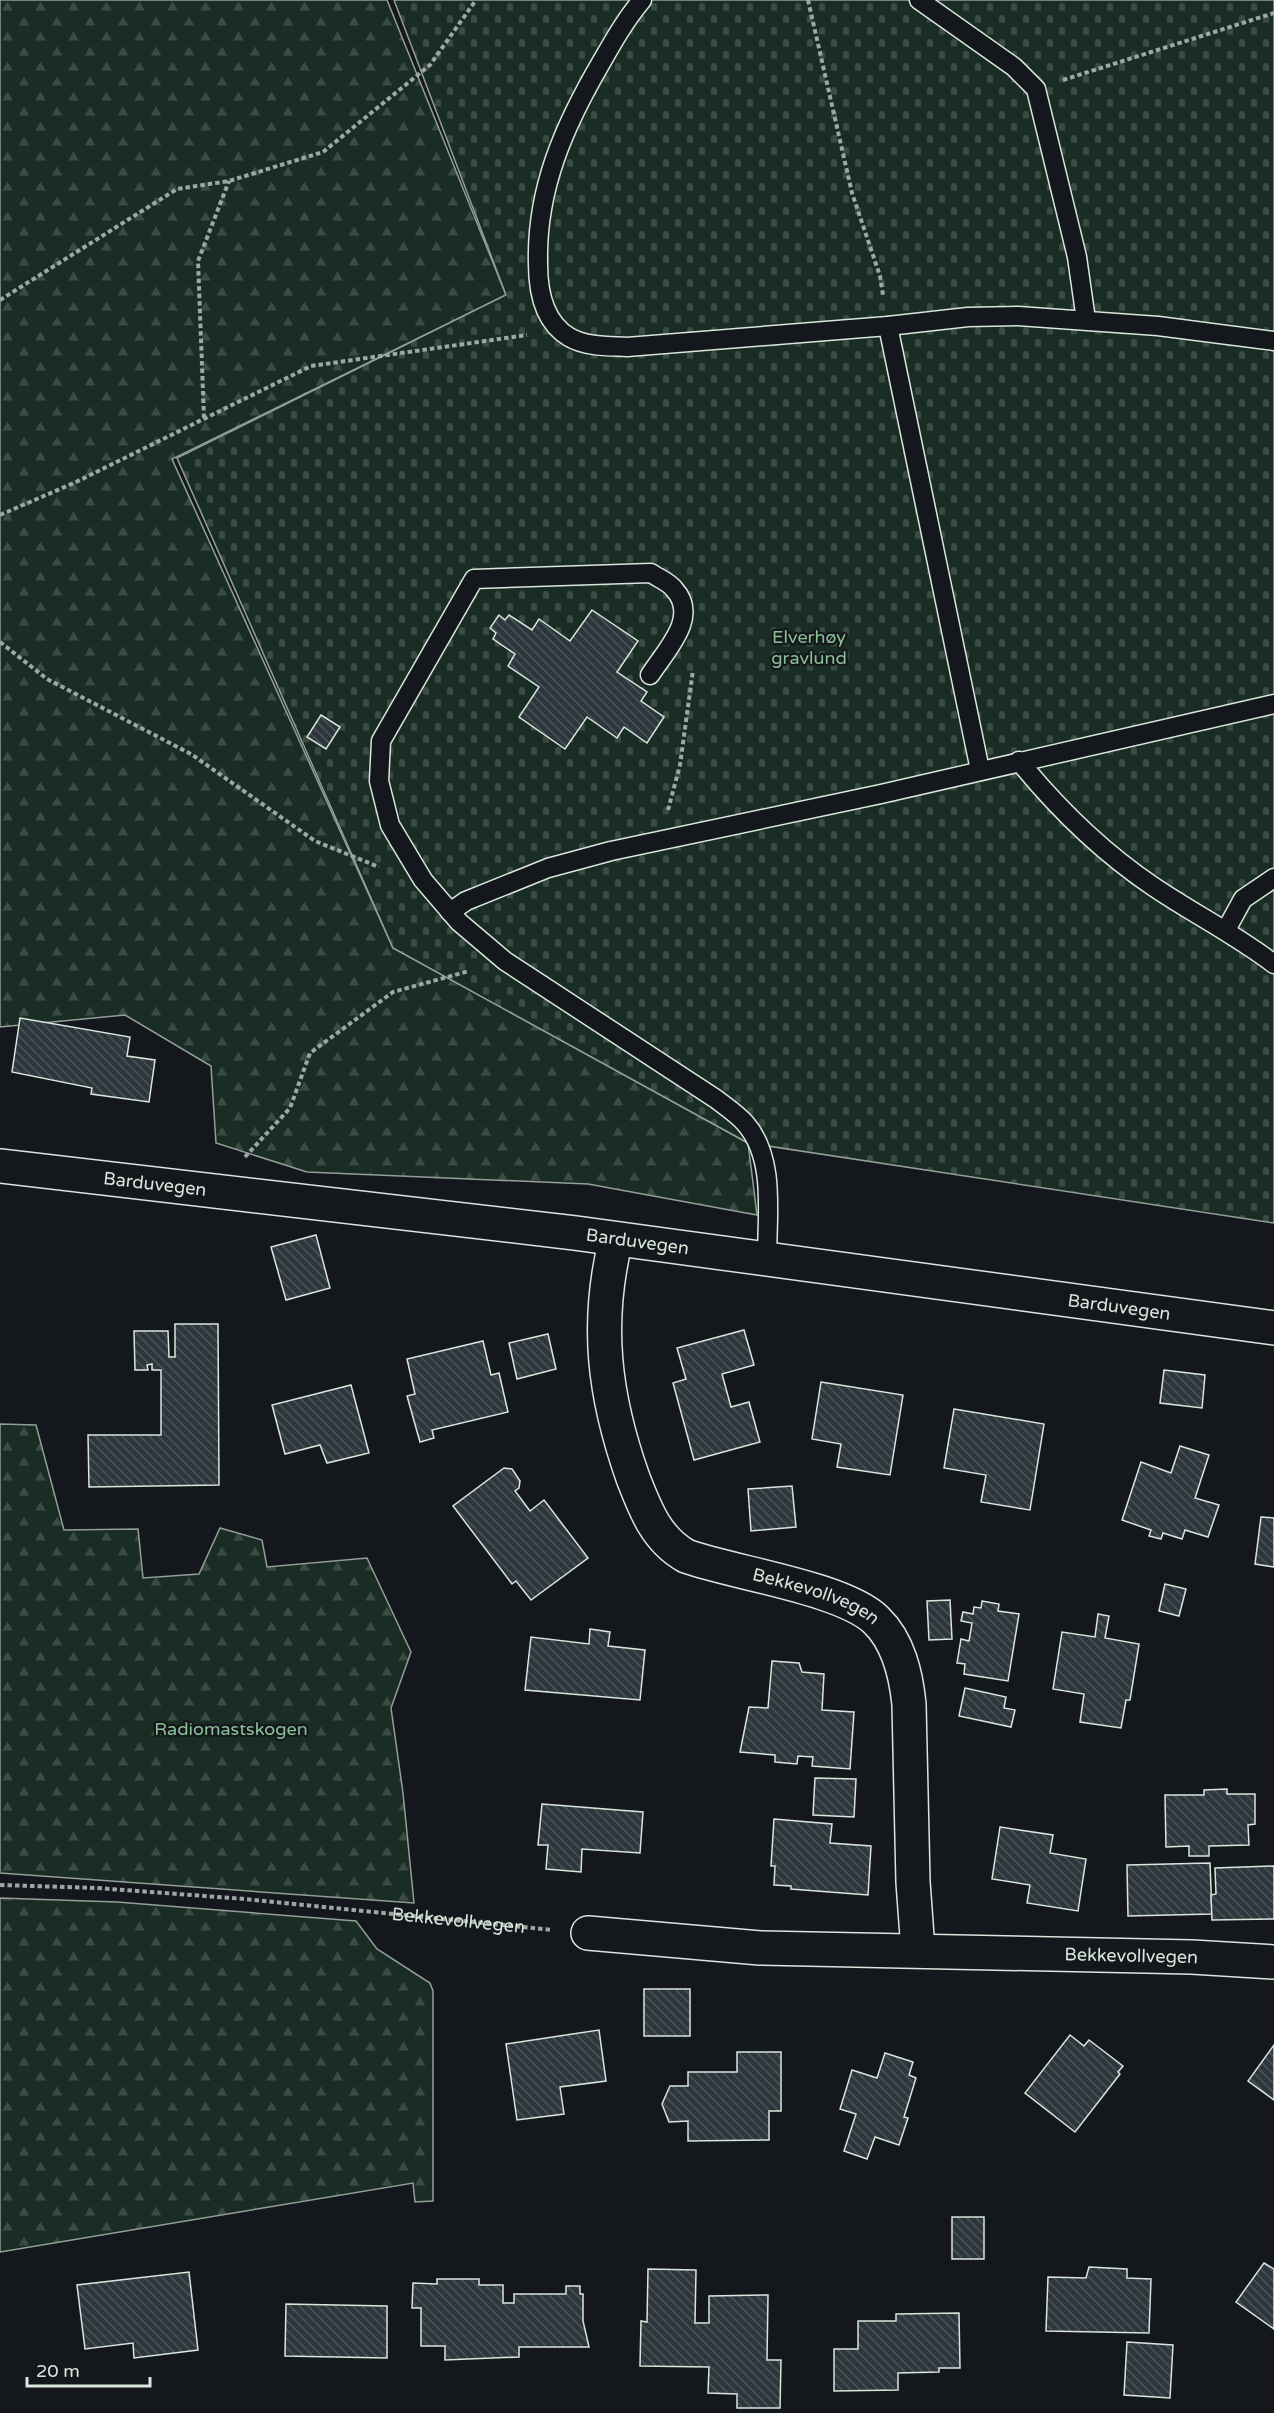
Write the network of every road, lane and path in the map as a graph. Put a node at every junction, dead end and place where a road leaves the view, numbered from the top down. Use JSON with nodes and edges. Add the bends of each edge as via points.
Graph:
{"nodes":[{"id":1,"x":477,"y":0,"type":"edge"},
{"id":2,"x":642,"y":0,"type":"edge"},
{"id":3,"x":808,"y":0,"type":"edge"},
{"id":4,"x":920,"y":0,"type":"edge"},
{"id":5,"x":1274,"y":13,"type":"edge"},
{"id":6,"x":1036,"y":89,"type":"junction"},
{"id":7,"x":229,"y":181,"type":"junction"},
{"id":8,"x":0,"y":300,"type":"edge"},
{"id":9,"x":1086,"y":320,"type":"junction"},
{"id":10,"x":888,"y":326,"type":"junction"},
{"id":11,"x":561,"y":330,"type":"junction"},
{"id":12,"x":1274,"y":341,"type":"edge"},
{"id":13,"x":204,"y":417,"type":"junction"},
{"id":14,"x":0,"y":515,"type":"edge"},
{"id":15,"x":685,"y":622,"type":"junction"},
{"id":16,"x":0,"y":642,"type":"edge"},
{"id":17,"x":650,"y":675,"type":"dead end"},
{"id":18,"x":1274,"y":704,"type":"edge"},
{"id":19,"x":1019,"y":761,"type":"junction"},
{"id":20,"x":980,"y":770,"type":"junction"},
{"id":21,"x":659,"y":841,"type":"junction"},
{"id":22,"x":1274,"y":878,"type":"edge"},
{"id":23,"x":423,"y":880,"type":"junction"},
{"id":24,"x":450,"y":912,"type":"junction"},
{"id":25,"x":1226,"y":930,"type":"junction"},
{"id":26,"x":505,"y":961,"type":"junction"},
{"id":27,"x":1274,"y":964,"type":"edge"},
{"id":28,"x":0,"y":1166,"type":"edge"},
{"id":29,"x":207,"y":1188,"type":"junction"},
{"id":30,"x":616,"y":1239,"type":"junction"},
{"id":31,"x":767,"y":1258,"type":"junction"},
{"id":32,"x":1274,"y":1328,"type":"edge"},
{"id":33,"x":0,"y":1885,"type":"edge"},
{"id":34,"x":588,"y":1933,"type":"joint"},
{"id":35,"x":918,"y":1950,"type":"junction"},
{"id":36,"x":1274,"y":1962,"type":"edge"}],
"edges":[{"from":1,"to":7,"type":"path","via":[[430,65],[322,152]]},
{"from":2,"to":11,"type":"lane","via":[[590,81],[547,179],[537,237],[538,275],[547,311]]},
{"from":3,"to":10,"type":"path","via":[[852,193],[880,276]]},
{"from":4,"to":6,"type":"lane","via":[[996,53]]},
{"from":5,"to":6,"type":"path"},
{"from":6,"to":9,"type":"lane","via":[[1077,257]]},
{"from":7,"to":8,"type":"path","via":[[177,189]]},
{"from":7,"to":13,"type":"path","via":[[198,261]]},
{"from":9,"to":10,"type":"lane","via":[[968,317]]},
{"from":9,"to":12,"type":"lane"},
{"from":10,"to":11,"type":"lane","via":[[627,347],[580,341]]},
{"from":10,"to":20,"type":"lane"},
{"from":11,"to":13,"type":"path","via":[[310,366]]},
{"from":13,"to":14,"type":"path","via":[[76,482]]},
{"from":15,"to":17,"type":"lane"},
{"from":15,"to":21,"type":"path","via":[[693,666],[680,765]]},
{"from":15,"to":23,"type":"lane","via":[[682,602],[674,588],[651,573],[474,579],[381,741],[379,781],[390,825]]},
{"from":16,"to":23,"type":"path","via":[[46,679],[191,753],[315,841]]},
{"from":18,"to":19,"type":"lane"},
{"from":19,"to":20,"type":"lane"},
{"from":19,"to":25,"type":"lane","via":[[1090,839],[1153,887]]},
{"from":20,"to":21,"type":"lane"},
{"from":21,"to":24,"type":"lane","via":[[548,868],[466,901]]},
{"from":22,"to":25,"type":"lane","via":[[1243,899]]},
{"from":23,"to":24,"type":"lane"},
{"from":24,"to":26,"type":"lane"},
{"from":25,"to":27,"type":"lane"},
{"from":26,"to":29,"type":"path","via":[[393,992],[310,1053],[290,1108],[236,1167]]},
{"from":26,"to":31,"type":"lane","via":[[745,1122],[762,1150]]},
{"from":28,"to":29,"type":"street","name":"Barduvegen"},
{"from":29,"to":30,"type":"street","name":"Barduvegen"},
{"from":30,"to":31,"type":"street","name":"Barduvegen"},
{"from":30,"to":35,"type":"street","name":"Bekkevollvegen","via":[[606,1279],[607,1381],[631,1471],[656,1529],[686,1556],[826,1595],[865,1612],[876,1620],[895,1649],[906,1676],[909,1704]]},
{"from":31,"to":32,"type":"street","name":"Barduvegen"},
{"from":33,"to":34,"type":"path","name":"Bekkevollvegen","via":[[245,1899]]},
{"from":34,"to":35,"type":"street","name":"Bekkevollvegen","via":[[760,1948]]},
{"from":35,"to":36,"type":"street","name":"Bekkevollvegen"}]}
